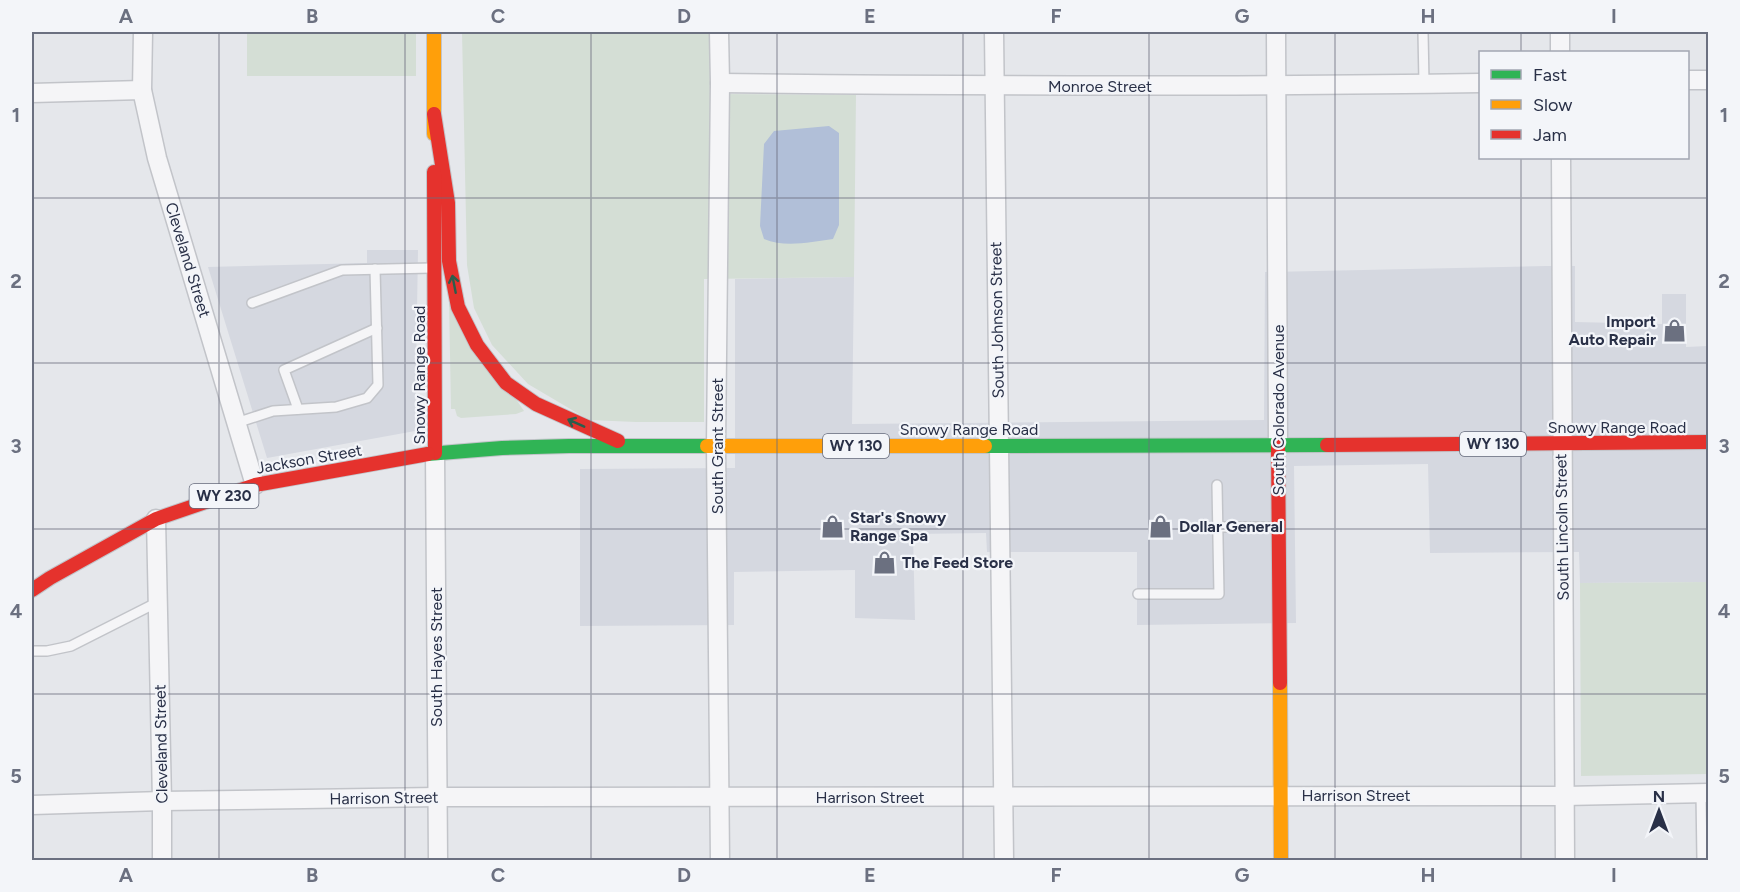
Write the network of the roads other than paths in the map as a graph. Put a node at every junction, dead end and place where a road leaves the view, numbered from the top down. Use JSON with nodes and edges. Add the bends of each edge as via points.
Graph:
{"nodes":[{"id":1,"x":143,"y":32,"type":"edge"},
{"id":2,"x":434,"y":32,"type":"edge"},
{"id":3,"x":719,"y":32,"type":"edge"},
{"id":4,"x":994,"y":32,"type":"edge"},
{"id":5,"x":1276,"y":32,"type":"edge"},
{"id":6,"x":1423,"y":32,"type":"edge"},
{"id":7,"x":1560,"y":32,"type":"edge"},
{"id":8,"x":1560,"y":51,"type":"edge"},
{"id":9,"x":1689,"y":80,"type":"edge"},
{"id":10,"x":1708,"y":80,"type":"edge"},
{"id":11,"x":1479,"y":82,"type":"edge"},
{"id":12,"x":720,"y":83,"type":"junction"},
{"id":13,"x":1424,"y":83,"type":"junction"},
{"id":14,"x":994,"y":86,"type":"junction"},
{"id":15,"x":1277,"y":86,"type":"junction"},
{"id":16,"x":142,"y":90,"type":"junction"},
{"id":17,"x":32,"y":93,"type":"edge"},
{"id":18,"x":434,"y":114,"type":"junction"},
{"id":19,"x":1561,"y":159,"type":"edge"},
{"id":20,"x":435,"y":268,"type":"junction"},
{"id":21,"x":375,"y":269,"type":"junction"},
{"id":22,"x":252,"y":303,"type":"dead end"},
{"id":23,"x":377,"y":328,"type":"junction"},
{"id":24,"x":297,"y":410,"type":"junction"},
{"id":25,"x":236,"y":423,"type":"junction"},
{"id":26,"x":1708,"y":442,"type":"edge"},
{"id":27,"x":1561,"y":444,"type":"junction"},
{"id":28,"x":630,"y":446,"type":"junction"},
{"id":29,"x":716,"y":446,"type":"junction"},
{"id":30,"x":998,"y":446,"type":"junction"},
{"id":31,"x":1278,"y":446,"type":"junction"},
{"id":32,"x":435,"y":453,"type":"junction"},
{"id":33,"x":255,"y":485,"type":"junction"},
{"id":34,"x":1217,"y":485,"type":"dead end"},
{"id":35,"x":156,"y":519,"type":"junction"},
{"id":36,"x":1218,"y":527,"type":"junction"},
{"id":37,"x":1278,"y":527,"type":"junction"},
{"id":38,"x":32,"y":590,"type":"edge"},
{"id":39,"x":1138,"y":594,"type":"dead end"},
{"id":40,"x":158,"y":602,"type":"junction"},
{"id":41,"x":32,"y":651,"type":"edge"},
{"id":42,"x":1705,"y":793,"type":"edge"},
{"id":43,"x":1281,"y":795,"type":"junction"},
{"id":44,"x":720,"y":796,"type":"junction"},
{"id":45,"x":1565,"y":796,"type":"junction"},
{"id":46,"x":437,"y":797,"type":"junction"},
{"id":47,"x":1003,"y":797,"type":"junction"},
{"id":48,"x":162,"y":801,"type":"junction"},
{"id":49,"x":32,"y":806,"type":"edge"},
{"id":50,"x":162,"y":861,"type":"edge"},
{"id":51,"x":438,"y":861,"type":"edge"},
{"id":52,"x":720,"y":861,"type":"edge"},
{"id":53,"x":1004,"y":861,"type":"edge"},
{"id":54,"x":1281,"y":861,"type":"edge"},
{"id":55,"x":1565,"y":861,"type":"edge"},
{"id":56,"x":1702,"y":861,"type":"edge"}],
"edges":[{"from":1,"to":16,"type":"street","name":"Cleveland Street"},
{"from":2,"to":18,"type":"main road","name":"Snowy Range Road","number":"WY 130"},
{"from":3,"to":12,"type":"street","name":"South Grant Street"},
{"from":4,"to":14,"type":"street","name":"South Johnson Street"},
{"from":5,"to":15,"type":"street","name":"South Colorado Avenue"},
{"from":6,"to":13,"type":"lane"},
{"from":7,"to":8,"type":"street"},
{"from":9,"to":10,"type":"street"},
{"from":11,"to":13,"type":"street","name":"Monroe Street"},
{"from":12,"to":14,"type":"street","name":"Monroe Street"},
{"from":12,"to":29,"type":"street","name":"South Grant Street"},
{"from":13,"to":15,"type":"street","name":"Monroe Street"},
{"from":14,"to":15,"type":"street","name":"Monroe Street"},
{"from":14,"to":30,"type":"street","name":"South Johnson Street"},
{"from":15,"to":31,"type":"street","name":"South Colorado Avenue"},
{"from":16,"to":17,"type":"street"},
{"from":16,"to":25,"type":"street","name":"Cleveland Street","via":[[157,158]]},
{"from":18,"to":20,"type":"main road","name":"Snowy Range Road","number":"WY 130"},
{"from":28,"to":18,"type":"main road","number":"WY 130","one_way":true,"via":[[536,404],[506,382],[477,345],[458,307],[449,261],[448,203]]},
{"from":19,"to":27,"type":"street","name":"South Lincoln Street"},
{"from":20,"to":21,"type":"lane"},
{"from":20,"to":32,"type":"main road","name":"Snowy Range Road","number":"WY 130"},
{"from":21,"to":22,"type":"lane","via":[[342,270]]},
{"from":21,"to":23,"type":"lane"},
{"from":23,"to":24,"type":"lane","via":[[285,370]]},
{"from":23,"to":24,"type":"lane","via":[[378,385],[367,398],[336,407]]},
{"from":24,"to":25,"type":"lane","via":[[273,411]]},
{"from":25,"to":33,"type":"street","name":"Cleveland Street"},
{"from":26,"to":27,"type":"main road","name":"Snowy Range Road","number":"WY 130"},
{"from":27,"to":31,"type":"main road","name":"Snowy Range Road","number":"WY 130"},
{"from":27,"to":45,"type":"street","name":"South Lincoln Street"},
{"from":28,"to":29,"type":"main road","name":"Snowy Range Road","number":"WY 130"},
{"from":28,"to":32,"type":"main road","name":"Snowy Range Road","number":"WY 130"},
{"from":29,"to":30,"type":"main road","name":"Snowy Range Road","number":"WY 130"},
{"from":29,"to":44,"type":"street","name":"South Grant Street"},
{"from":30,"to":31,"type":"main road","name":"Snowy Range Road","number":"WY 130"},
{"from":30,"to":47,"type":"street","name":"South Johnson Street"},
{"from":31,"to":37,"type":"main road","name":"South Colorado Avenue"},
{"from":32,"to":33,"type":"main road","name":"Jackson Street","number":"WY 230"},
{"from":32,"to":46,"type":"street","name":"South Hayes Street"},
{"from":33,"to":35,"type":"main road","name":"Jackson Street","number":"WY 230"},
{"from":34,"to":36,"type":"lane"},
{"from":35,"to":38,"type":"main road","name":"Jackson Street","number":"WY 230"},
{"from":35,"to":40,"type":"street","name":"Cleveland Street"},
{"from":36,"to":37,"type":"lane"},
{"from":36,"to":39,"type":"lane","via":[[1219,594]]},
{"from":37,"to":43,"type":"main road","name":"South Colorado Avenue"},
{"from":40,"to":41,"type":"lane","via":[[71,646]]},
{"from":40,"to":48,"type":"street","name":"Cleveland Street"},
{"from":42,"to":45,"type":"street","name":"Harrison Street"},
{"from":42,"to":56,"type":"lane"},
{"from":43,"to":45,"type":"street","name":"Harrison Street"},
{"from":43,"to":47,"type":"street","name":"Harrison Street"},
{"from":43,"to":54,"type":"main road","name":"South Colorado Avenue"},
{"from":44,"to":46,"type":"street","name":"Harrison Street"},
{"from":44,"to":47,"type":"street","name":"Harrison Street"},
{"from":44,"to":52,"type":"street","name":"South Grant Street"},
{"from":45,"to":55,"type":"street","name":"South Lincoln Street"},
{"from":46,"to":48,"type":"street","name":"Harrison Street"},
{"from":46,"to":51,"type":"street","name":"South Hayes Street"},
{"from":47,"to":53,"type":"street","name":"South Johnson Street"},
{"from":48,"to":49,"type":"street","name":"Harrison Street"},
{"from":48,"to":50,"type":"street","name":"Cleveland Street"}]}
